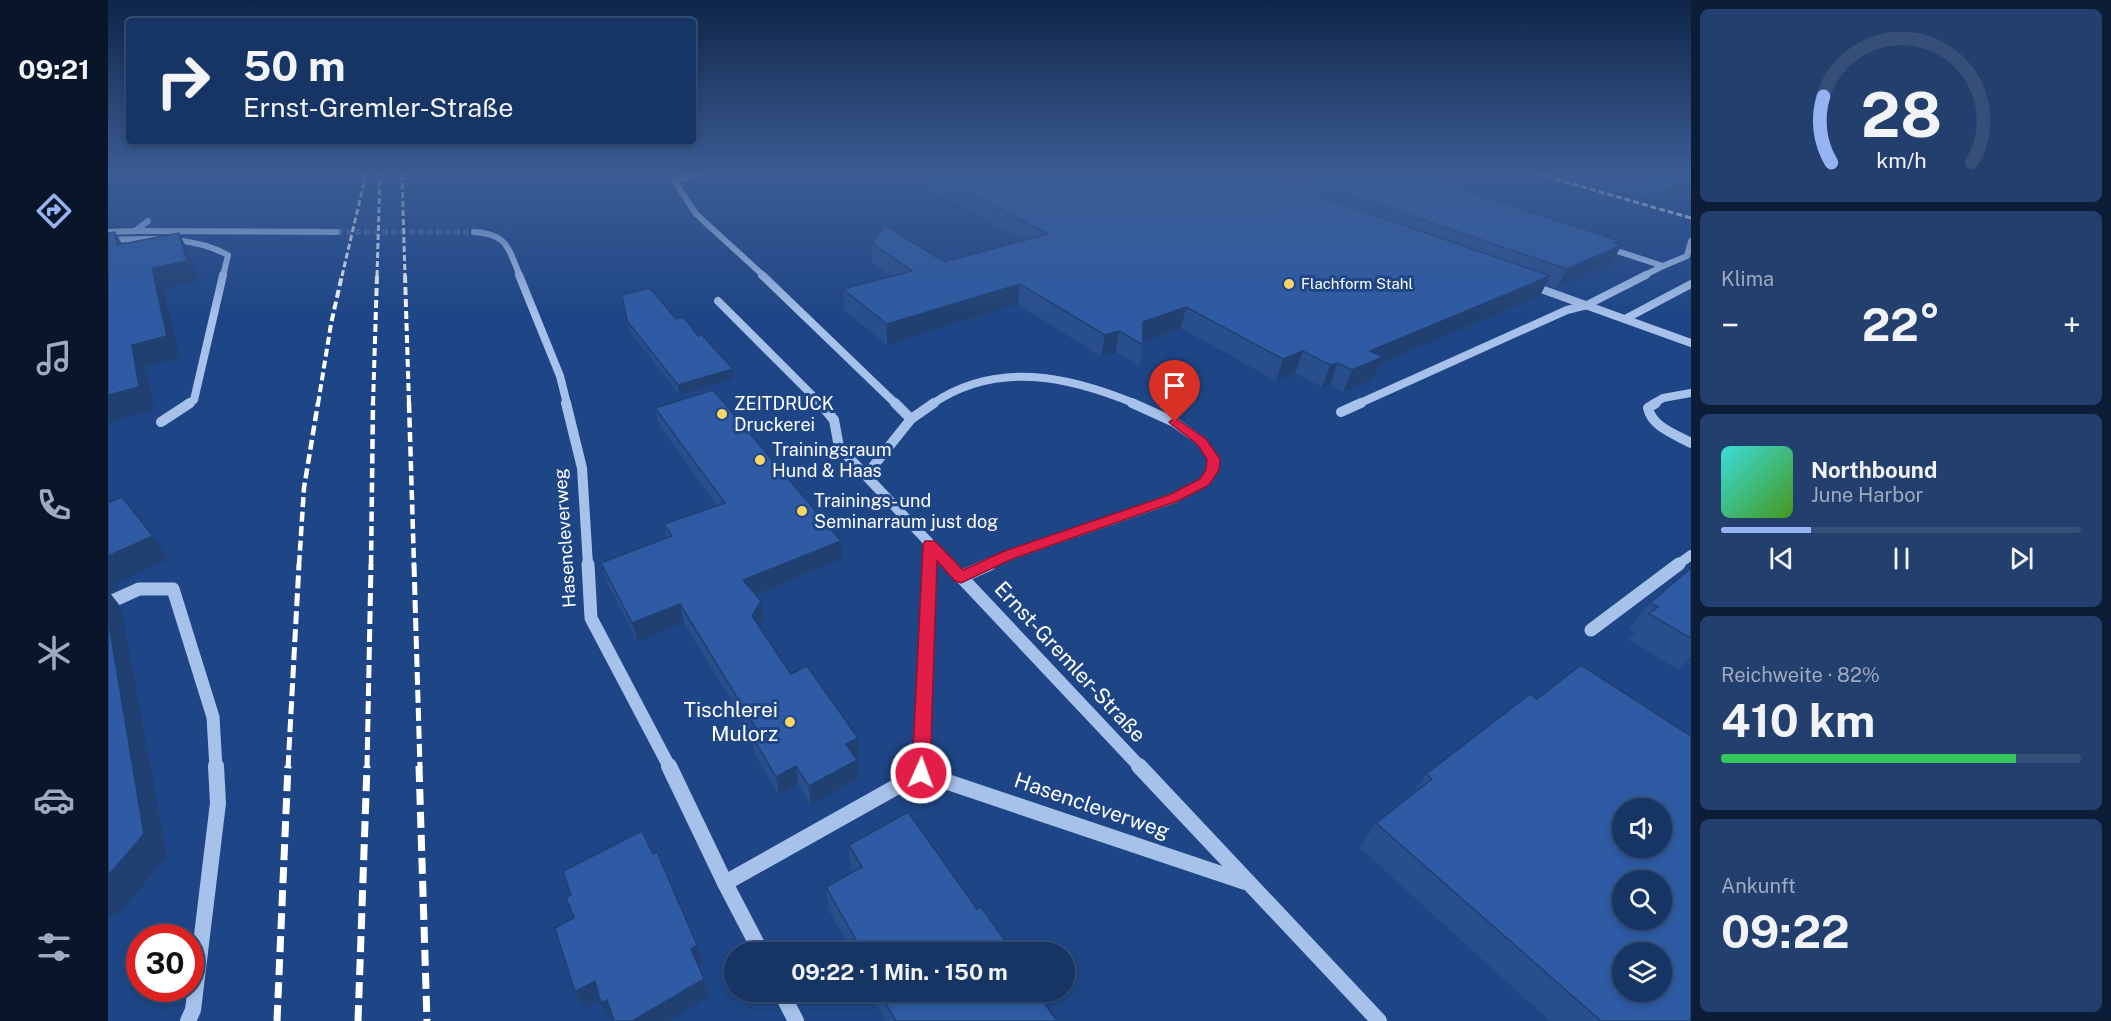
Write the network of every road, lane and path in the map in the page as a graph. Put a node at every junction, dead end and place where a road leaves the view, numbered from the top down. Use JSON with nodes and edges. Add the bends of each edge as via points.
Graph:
{"nodes":[{"id":1,"x":147,"y":222,"type":"edge"},
{"id":2,"x":704,"y":222,"type":"edge"},
{"id":3,"x":135,"y":231,"type":"junction"},
{"id":4,"x":108,"y":232,"type":"edge"},
{"id":5,"x":338,"y":232,"type":"tunnel mouth"},
{"id":6,"x":474,"y":232,"type":"tunnel mouth"},
{"id":7,"x":108,"y":240,"type":"edge"},
{"id":8,"x":1691,"y":241,"type":"edge"},
{"id":9,"x":1597,"y":244,"type":"edge"},
{"id":10,"x":1689,"y":256,"type":"edge"},
{"id":11,"x":1663,"y":266,"type":"junction"},
{"id":12,"x":1520,"y":282,"type":"edge"},
{"id":13,"x":1691,"y":284,"type":"edge"},
{"id":14,"x":718,"y":301,"type":"dead end"},
{"id":15,"x":1587,"y":305,"type":"junction"},
{"id":16,"x":1625,"y":319,"type":"junction"},
{"id":17,"x":1691,"y":343,"type":"edge"},
{"id":18,"x":1691,"y":393,"type":"edge"},
{"id":19,"x":1341,"y":412,"type":"dead end"},
{"id":20,"x":911,"y":419,"type":"junction"},
{"id":21,"x":161,"y":422,"type":"dead end"},
{"id":22,"x":1691,"y":443,"type":"edge"},
{"id":23,"x":867,"y":474,"type":"junction"},
{"id":24,"x":930,"y":545,"type":"junction"},
{"id":25,"x":1691,"y":555,"type":"edge"},
{"id":26,"x":961,"y":577,"type":"junction"},
{"id":27,"x":108,"y":603,"type":"edge"},
{"id":28,"x":1591,"y":630,"type":"dead end"},
{"id":29,"x":921,"y":773,"type":"junction"},
{"id":30,"x":1248,"y":882,"type":"junction"},
{"id":31,"x":725,"y":883,"type":"junction"},
{"id":32,"x":756,"y":942,"type":"edge"},
{"id":33,"x":786,"y":1002,"type":"edge"},
{"id":34,"x":188,"y":1021,"type":"edge"},
{"id":35,"x":796,"y":1021,"type":"edge"},
{"id":36,"x":1379,"y":1021,"type":"edge"}],
"edges":[{"from":1,"to":3,"type":"street"},
{"from":2,"to":20,"type":"street"},
{"from":3,"to":4,"type":"street"},
{"from":3,"to":5,"type":"street"},
{"from":6,"to":31,"type":"street","name":"Hasencleverweg","via":[[492,233],[506,242],[560,376],[582,468],[591,618],[657,741]]},
{"from":7,"to":21,"type":"street","via":[[188,243],[218,248],[228,255],[194,400]]},
{"from":8,"to":10,"type":"street"},
{"from":9,"to":11,"type":"street"},
{"from":10,"to":11,"type":"street"},
{"from":11,"to":15,"type":"street"},
{"from":12,"to":15,"type":"street"},
{"from":13,"to":16,"type":"street"},
{"from":14,"to":23,"type":"street","name":"Ernst-Gremler-Straße","via":[[816,398],[834,420],[839,447]]},
{"from":15,"to":16,"type":"street"},
{"from":15,"to":19,"type":"street","via":[[1567,310]]},
{"from":16,"to":17,"type":"street"},
{"from":18,"to":22,"type":"street","via":[[1663,398],[1648,408],[1650,417],[1663,428]]},
{"from":20,"to":23,"type":"street"},
{"from":20,"to":26,"type":"street","via":[[946,394],[974,383],[1034,377],[1066,381],[1119,397],[1175,422],[1202,441],[1213,459],[1212,470],[1204,482],[1174,498],[1007,556]]},
{"from":23,"to":24,"type":"street","name":"Ernst-Gremler-Straße"},
{"from":24,"to":26,"type":"street","name":"Ernst-Gremler-Straße"},
{"from":24,"to":29,"type":"street"},
{"from":25,"to":28,"type":"street"},
{"from":26,"to":30,"type":"street","name":"Ernst-Gremler-Straße"},
{"from":27,"to":34,"type":"street","via":[[139,589],[173,589],[213,717],[218,803],[193,1010]]},
{"from":29,"to":30,"type":"street","name":"Hasencleverweg"},
{"from":29,"to":31,"type":"street"},
{"from":30,"to":36,"type":"street","name":"Ernst-Gremler-Straße"},
{"from":31,"to":32,"type":"street","name":"Hasencleverweg"},
{"from":33,"to":35,"type":"street"}]}
